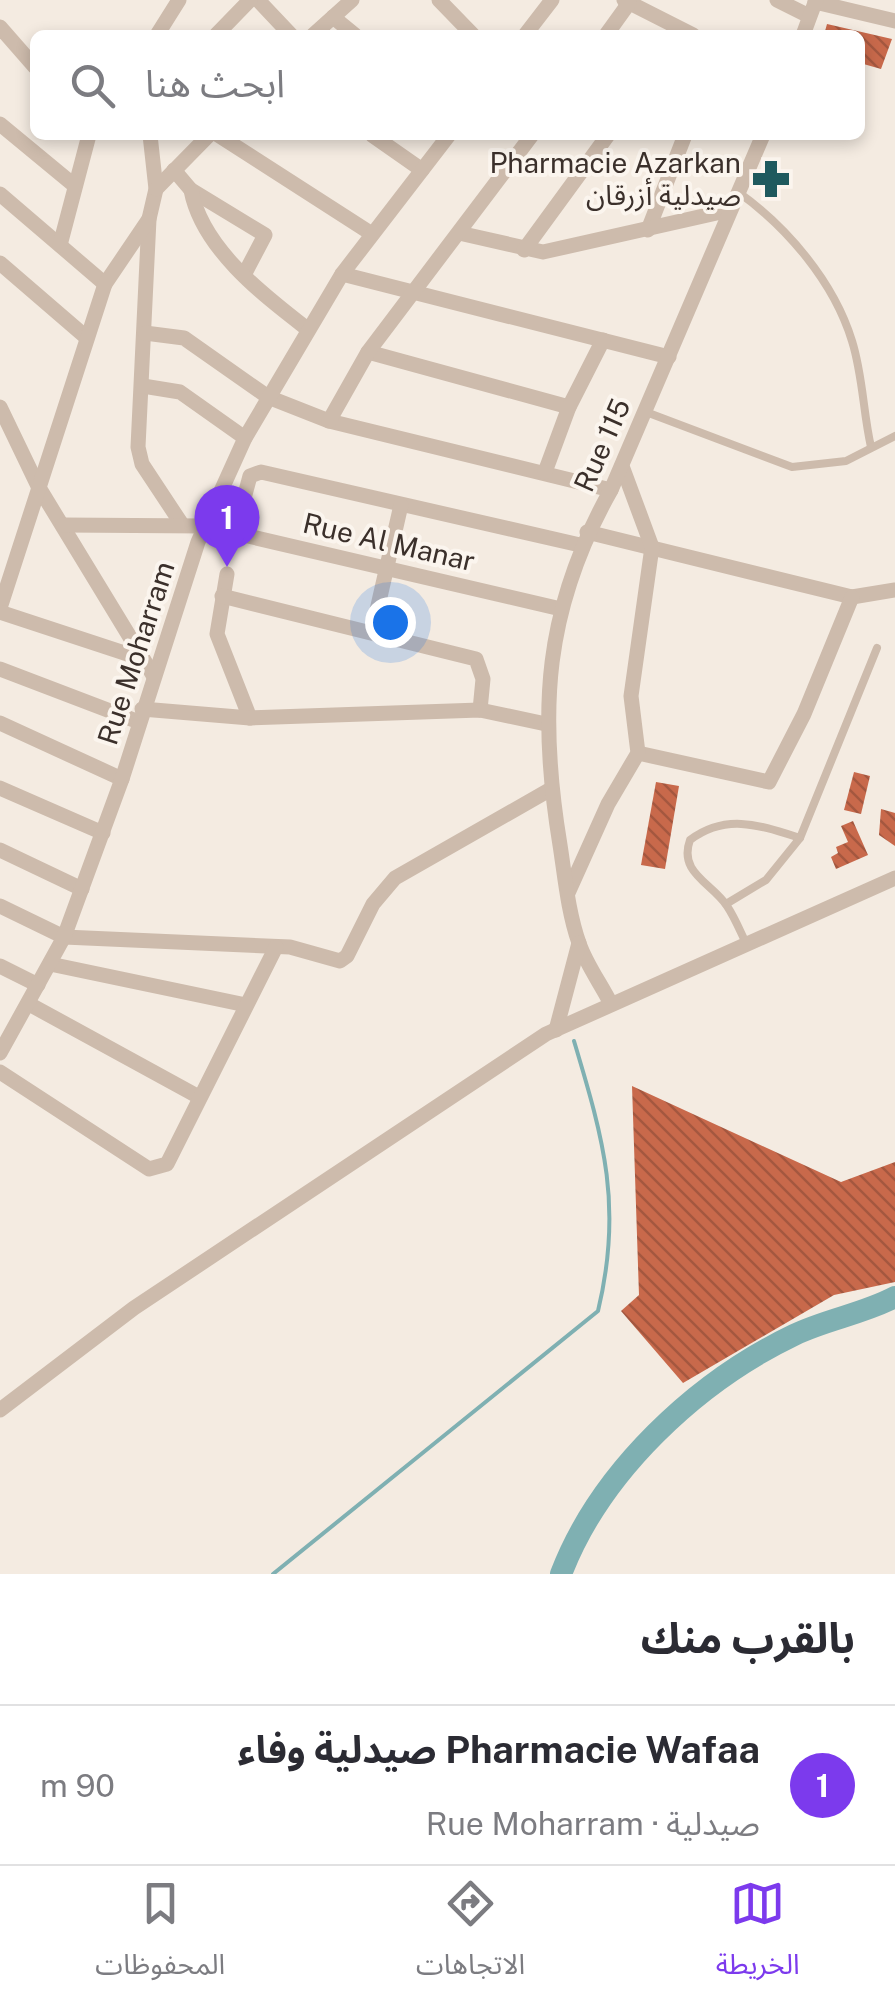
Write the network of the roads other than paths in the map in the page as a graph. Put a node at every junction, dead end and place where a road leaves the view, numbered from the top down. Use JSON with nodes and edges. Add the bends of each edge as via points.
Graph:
{"nodes":[{"id":1,"x":178,"y":0,"type":"edge"},
{"id":2,"x":250,"y":0,"type":"edge"},
{"id":3,"x":258,"y":0,"type":"edge"},
{"id":4,"x":439,"y":0,"type":"edge"},
{"id":5,"x":529,"y":0,"type":"edge"},
{"id":6,"x":552,"y":0,"type":"edge"},
{"id":7,"x":777,"y":0,"type":"edge"},
{"id":8,"x":349,"y":1,"type":"edge"},
{"id":9,"x":627,"y":2,"type":"edge"},
{"id":10,"x":813,"y":6,"type":"edge"},
{"id":11,"x":541,"y":14,"type":"junction"},
{"id":12,"x":333,"y":18,"type":"junction"},
{"id":13,"x":895,"y":21,"type":"edge"},
{"id":14,"x":0,"y":27,"type":"edge"},
{"id":15,"x":160,"y":30,"type":"edge"},
{"id":16,"x":221,"y":30,"type":"edge"},
{"id":17,"x":287,"y":30,"type":"edge"},
{"id":18,"x":320,"y":30,"type":"edge"},
{"id":19,"x":349,"y":30,"type":"edge"},
{"id":20,"x":468,"y":30,"type":"edge"},
{"id":21,"x":530,"y":30,"type":"edge"},
{"id":22,"x":609,"y":30,"type":"edge"},
{"id":23,"x":680,"y":30,"type":"edge"},
{"id":24,"x":805,"y":30,"type":"edge"},
{"id":25,"x":30,"y":62,"type":"edge"},
{"id":26,"x":0,"y":124,"type":"edge"},
{"id":27,"x":88,"y":140,"type":"edge"},
{"id":28,"x":151,"y":140,"type":"edge"},
{"id":29,"x":204,"y":140,"type":"edge"},
{"id":30,"x":226,"y":140,"type":"edge"},
{"id":31,"x":379,"y":140,"type":"edge"},
{"id":32,"x":445,"y":140,"type":"edge"},
{"id":33,"x":528,"y":140,"type":"edge"},
{"id":34,"x":604,"y":140,"type":"edge"},
{"id":35,"x":683,"y":140,"type":"edge"},
{"id":36,"x":761,"y":140,"type":"edge"},
{"id":37,"x":174,"y":170,"type":"junction"},
{"id":38,"x":422,"y":170,"type":"junction"},
{"id":39,"x":75,"y":186,"type":"junction"},
{"id":40,"x":156,"y":189,"type":"junction"},
{"id":41,"x":191,"y":190,"type":"junction"},
{"id":42,"x":738,"y":192,"type":"junction"},
{"id":43,"x":0,"y":194,"type":"edge"},
{"id":44,"x":730,"y":210,"type":"junction"},
{"id":45,"x":149,"y":218,"type":"junction"},
{"id":46,"x":648,"y":230,"type":"junction"},
{"id":47,"x":459,"y":233,"type":"junction"},
{"id":48,"x":372,"y":234,"type":"junction"},
{"id":49,"x":60,"y":244,"type":"junction"},
{"id":50,"x":524,"y":250,"type":"junction"},
{"id":51,"x":0,"y":263,"type":"edge"},
{"id":52,"x":342,"y":274,"type":"junction"},
{"id":53,"x":244,"y":275,"type":"junction"},
{"id":54,"x":105,"y":284,"type":"junction"},
{"id":55,"x":413,"y":294,"type":"junction"},
{"id":56,"x":306,"y":328,"type":"junction"},
{"id":57,"x":145,"y":333,"type":"junction"},
{"id":58,"x":87,"y":338,"type":"junction"},
{"id":59,"x":602,"y":340,"type":"junction"},
{"id":60,"x":368,"y":352,"type":"junction"},
{"id":61,"x":668,"y":357,"type":"junction"},
{"id":62,"x":142,"y":386,"type":"junction"},
{"id":63,"x":268,"y":398,"type":"junction"},
{"id":64,"x":0,"y":408,"type":"edge"},
{"id":65,"x":569,"y":408,"type":"junction"},
{"id":66,"x":645,"y":412,"type":"junction"},
{"id":67,"x":329,"y":422,"type":"junction"},
{"id":68,"x":895,"y":436,"type":"edge"},
{"id":69,"x":245,"y":438,"type":"junction"},
{"id":70,"x":871,"y":447,"type":"junction"},
{"id":71,"x":622,"y":466,"type":"junction"},
{"id":72,"x":545,"y":472,"type":"junction"},
{"id":73,"x":38,"y":486,"type":"junction"},
{"id":74,"x":612,"y":490,"type":"junction"},
{"id":75,"x":401,"y":505,"type":"junction"},
{"id":76,"x":180,"y":523,"type":"junction"},
{"id":77,"x":63,"y":525,"type":"junction"},
{"id":78,"x":205,"y":526,"type":"junction"},
{"id":79,"x":235,"y":532,"type":"junction"},
{"id":80,"x":584,"y":539,"type":"junction"},
{"id":81,"x":652,"y":547,"type":"junction"},
{"id":82,"x":0,"y":551,"type":"edge"},
{"id":83,"x":16,"y":559,"type":"junction"},
{"id":84,"x":384,"y":565,"type":"junction"},
{"id":85,"x":226,"y":574,"type":"dead end"},
{"id":86,"x":895,"y":590,"type":"edge"},
{"id":87,"x":222,"y":596,"type":"junction"},
{"id":88,"x":852,"y":597,"type":"junction"},
{"id":89,"x":561,"y":608,"type":"junction"},
{"id":90,"x":0,"y":610,"type":"edge"},
{"id":91,"x":372,"y":632,"type":"junction"},
{"id":92,"x":878,"y":648,"type":"dead end"},
{"id":93,"x":143,"y":658,"type":"junction"},
{"id":94,"x":0,"y":670,"type":"edge"},
{"id":95,"x":153,"y":675,"type":"junction"},
{"id":96,"x":480,"y":710,"type":"junction"},
{"id":97,"x":141,"y":715,"type":"junction"},
{"id":98,"x":250,"y":718,"type":"junction"},
{"id":99,"x":0,"y":723,"type":"edge"},
{"id":100,"x":546,"y":724,"type":"junction"},
{"id":101,"x":638,"y":753,"type":"junction"},
{"id":102,"x":122,"y":780,"type":"junction"},
{"id":103,"x":0,"y":788,"type":"edge"},
{"id":104,"x":551,"y":789,"type":"junction"},
{"id":105,"x":103,"y":833,"type":"junction"},
{"id":106,"x":800,"y":838,"type":"junction"},
{"id":107,"x":0,"y":850,"type":"edge"},
{"id":108,"x":895,"y":878,"type":"edge"},
{"id":109,"x":82,"y":888,"type":"junction"},
{"id":110,"x":568,"y":893,"type":"junction"},
{"id":111,"x":728,"y":904,"type":"junction"},
{"id":112,"x":0,"y":906,"type":"edge"},
{"id":113,"x":64,"y":937,"type":"junction"},
{"id":114,"x":748,"y":943,"type":"junction"},
{"id":115,"x":579,"y":944,"type":"junction"},
{"id":116,"x":276,"y":947,"type":"junction"},
{"id":117,"x":50,"y":964,"type":"junction"},
{"id":118,"x":0,"y":966,"type":"edge"},
{"id":119,"x":38,"y":985,"type":"junction"},
{"id":120,"x":29,"y":1004,"type":"junction"},
{"id":121,"x":611,"y":1004,"type":"junction"},
{"id":122,"x":246,"y":1005,"type":"junction"},
{"id":123,"x":6,"y":1029,"type":"edge"},
{"id":124,"x":556,"y":1030,"type":"junction"},
{"id":125,"x":0,"y":1053,"type":"edge"},
{"id":126,"x":0,"y":1072,"type":"edge"},
{"id":127,"x":199,"y":1097,"type":"junction"},
{"id":128,"x":0,"y":1410,"type":"edge"}],
"edges":[{"from":1,"to":15,"type":"street"},
{"from":2,"to":16,"type":"street"},
{"from":3,"to":17,"type":"street"},
{"from":4,"to":20,"type":"street"},
{"from":5,"to":11,"type":"street"},
{"from":6,"to":11,"type":"street"},
{"from":7,"to":10,"type":"street"},
{"from":8,"to":12,"type":"street"},
{"from":9,"to":22,"type":"street"},
{"from":9,"to":23,"type":"street"},
{"from":10,"to":13,"type":"street"},
{"from":10,"to":24,"type":"street"},
{"from":11,"to":21,"type":"street"},
{"from":12,"to":18,"type":"street"},
{"from":12,"to":19,"type":"street"},
{"from":14,"to":25,"type":"street"},
{"from":26,"to":39,"type":"street"},
{"from":27,"to":39,"type":"street"},
{"from":28,"to":40,"type":"street"},
{"from":29,"to":37,"type":"street"},
{"from":30,"to":48,"type":"street"},
{"from":31,"to":38,"type":"street"},
{"from":32,"to":38,"type":"street","name":"Rue Moharram"},
{"from":33,"to":47,"type":"street"},
{"from":34,"to":50,"type":"street"},
{"from":35,"to":46,"type":"street"},
{"from":36,"to":42,"type":"street","name":"Rue 115"},
{"from":37,"to":40,"type":"street"},
{"from":37,"to":41,"type":"street"},
{"from":38,"to":48,"type":"street","name":"Rue Moharram"},
{"from":39,"to":49,"type":"street"},
{"from":40,"to":45,"type":"street"},
{"from":41,"to":53,"type":"street","via":[[199,218]]},
{"from":41,"to":53,"type":"street","via":[[265,235]]},
{"from":42,"to":44,"type":"street","name":"Rue 115"},
{"from":42,"to":70,"type":"lane","via":[[794,238],[845,320]]},
{"from":43,"to":49,"type":"street"},
{"from":44,"to":46,"type":"street"},
{"from":44,"to":61,"type":"street","name":"Rue 115"},
{"from":45,"to":54,"type":"street"},
{"from":45,"to":57,"type":"street"},
{"from":46,"to":50,"type":"street"},
{"from":47,"to":50,"type":"street"},
{"from":47,"to":55,"type":"street"},
{"from":48,"to":52,"type":"street","name":"Rue Moharram"},
{"from":49,"to":54,"type":"street"},
{"from":51,"to":58,"type":"street"},
{"from":52,"to":55,"type":"street"},
{"from":52,"to":56,"type":"street","name":"Rue Moharram"},
{"from":53,"to":56,"type":"street"},
{"from":54,"to":58,"type":"street"},
{"from":55,"to":59,"type":"street"},
{"from":55,"to":60,"type":"street"},
{"from":56,"to":63,"type":"street","name":"Rue Moharram"},
{"from":57,"to":62,"type":"street"},
{"from":57,"to":63,"type":"street","via":[[190,342]]},
{"from":58,"to":73,"type":"street"},
{"from":59,"to":61,"type":"street"},
{"from":59,"to":65,"type":"street"},
{"from":60,"to":65,"type":"street"},
{"from":60,"to":67,"type":"street"},
{"from":61,"to":66,"type":"street","name":"Rue 115"},
{"from":62,"to":69,"type":"street","via":[[180,392]]},
{"from":62,"to":76,"type":"street","via":[[140,460]]},
{"from":63,"to":67,"type":"street"},
{"from":63,"to":69,"type":"street","name":"Rue Moharram"},
{"from":64,"to":73,"type":"street"},
{"from":65,"to":72,"type":"street"},
{"from":66,"to":70,"type":"lane","via":[[792,467],[822,467]]},
{"from":66,"to":71,"type":"street","name":"Rue 115"},
{"from":67,"to":72,"type":"street"},
{"from":68,"to":70,"type":"lane"},
{"from":69,"to":78,"type":"street","name":"Rue Moharram"},
{"from":71,"to":74,"type":"street","name":"Rue 115"},
{"from":71,"to":81,"type":"street"},
{"from":72,"to":74,"type":"street"},
{"from":73,"to":77,"type":"street"},
{"from":73,"to":83,"type":"street"},
{"from":74,"to":80,"type":"street","name":"Rue 115"},
{"from":75,"to":79,"type":"street","via":[[261,472],[250,476],[243,492]]},
{"from":75,"to":80,"type":"street"},
{"from":75,"to":84,"type":"street"},
{"from":76,"to":77,"type":"street","name":"Rue Al Manar"},
{"from":76,"to":78,"type":"street","name":"Rue Al Manar"},
{"from":77,"to":93,"type":"street"},
{"from":78,"to":79,"type":"street","name":"Rue Al Manar"},
{"from":78,"to":95,"type":"street","name":"Rue Moharram"},
{"from":79,"to":84,"type":"street","name":"Rue Al Manar"},
{"from":80,"to":81,"type":"street"},
{"from":80,"to":89,"type":"street","name":"Rue 115"},
{"from":81,"to":88,"type":"street"},
{"from":81,"to":101,"type":"street","via":[[631,696]]},
{"from":82,"to":83,"type":"street"},
{"from":83,"to":90,"type":"street"},
{"from":84,"to":89,"type":"street","name":"Rue Al Manar"},
{"from":84,"to":91,"type":"street"},
{"from":85,"to":87,"type":"street"},
{"from":86,"to":88,"type":"street"},
{"from":87,"to":91,"type":"street"},
{"from":87,"to":98,"type":"street","via":[[217,634]]},
{"from":88,"to":101,"type":"street","via":[[769,782]]},
{"from":89,"to":100,"type":"street","name":"Rue 115"},
{"from":90,"to":93,"type":"street"},
{"from":91,"to":96,"type":"street","via":[[476,659],[483,679]]},
{"from":92,"to":106,"type":"lane"},
{"from":93,"to":95,"type":"street"},
{"from":94,"to":97,"type":"street"},
{"from":95,"to":97,"type":"street","name":"Rue Moharram"},
{"from":96,"to":98,"type":"street"},
{"from":96,"to":100,"type":"street"},
{"from":97,"to":98,"type":"street"},
{"from":97,"to":102,"type":"street","name":"Rue Moharram"},
{"from":99,"to":102,"type":"street"},
{"from":100,"to":104,"type":"street","name":"Rue 115"},
{"from":101,"to":110,"type":"street"},
{"from":102,"to":105,"type":"street","name":"Rue Moharram"},
{"from":103,"to":105,"type":"street"},
{"from":104,"to":110,"type":"street","name":"Rue 115"},
{"from":104,"to":116,"type":"street","via":[[395,878],[344,960]]},
{"from":105,"to":109,"type":"street","name":"Rue Moharram"},
{"from":106,"to":111,"type":"lane","via":[[766,880]]},
{"from":106,"to":111,"type":"lane","via":[[730,822],[690,840],[693,872]]},
{"from":107,"to":109,"type":"street"},
{"from":108,"to":114,"type":"street"},
{"from":109,"to":113,"type":"street","name":"Rue Moharram"},
{"from":110,"to":115,"type":"street","name":"Rue 115"},
{"from":111,"to":114,"type":"lane"},
{"from":112,"to":113,"type":"street"},
{"from":113,"to":116,"type":"street"},
{"from":113,"to":117,"type":"street","name":"Rue Moharram"},
{"from":114,"to":121,"type":"street"},
{"from":115,"to":121,"type":"street"},
{"from":115,"to":124,"type":"street"},
{"from":116,"to":122,"type":"street"},
{"from":117,"to":119,"type":"street","name":"Rue Moharram"},
{"from":117,"to":122,"type":"street"},
{"from":118,"to":119,"type":"street"},
{"from":119,"to":120,"type":"street","name":"Rue Moharram"},
{"from":120,"to":123,"type":"street","name":"Rue Moharram"},
{"from":120,"to":127,"type":"street"},
{"from":121,"to":124,"type":"street"},
{"from":122,"to":127,"type":"street"},
{"from":123,"to":125,"type":"street","name":"Rue Moharram"},
{"from":124,"to":128,"type":"street","via":[[134,1308]]},
{"from":126,"to":127,"type":"street","via":[[152,1170],[167,1164]]}]}
